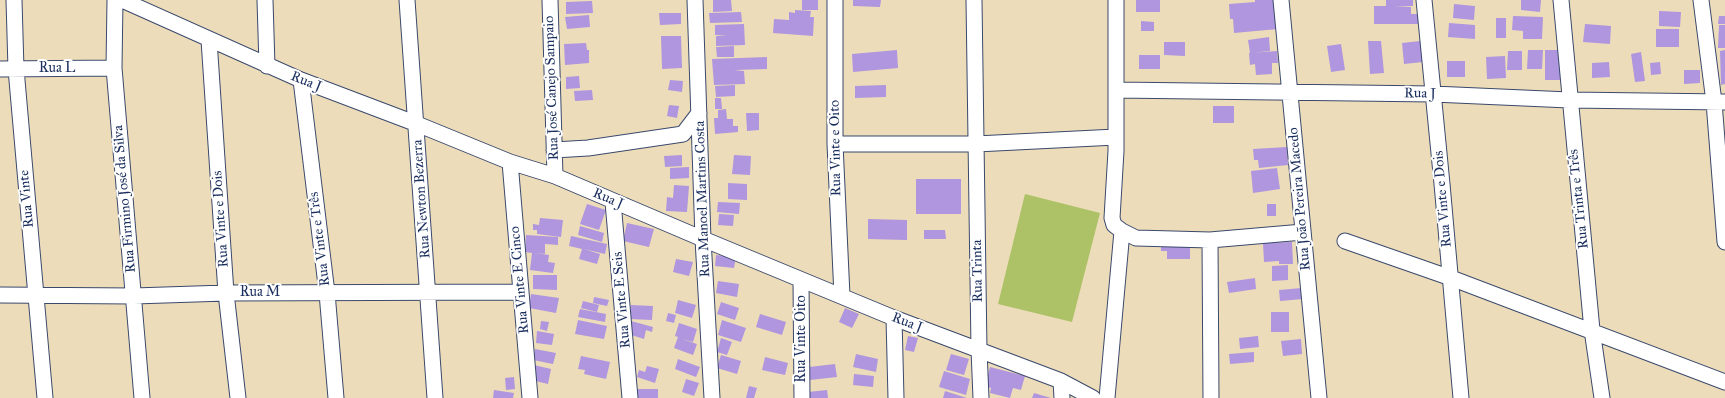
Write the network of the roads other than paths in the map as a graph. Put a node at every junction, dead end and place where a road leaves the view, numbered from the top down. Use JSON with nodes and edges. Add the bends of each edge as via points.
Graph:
{"nodes":[{"id":1,"x":14,"y":0,"type":"edge"},
{"id":2,"x":115,"y":0,"type":"edge"},
{"id":3,"x":122,"y":0,"type":"edge"},
{"id":4,"x":266,"y":0,"type":"edge"},
{"id":5,"x":407,"y":0,"type":"edge"},
{"id":6,"x":550,"y":0,"type":"edge"},
{"id":7,"x":695,"y":0,"type":"edge"},
{"id":8,"x":835,"y":0,"type":"edge"},
{"id":9,"x":974,"y":0,"type":"edge"},
{"id":10,"x":1116,"y":0,"type":"edge"},
{"id":11,"x":1281,"y":0,"type":"edge"},
{"id":12,"x":1424,"y":0,"type":"edge"},
{"id":13,"x":1561,"y":0,"type":"edge"},
{"id":14,"x":1702,"y":0,"type":"edge"},
{"id":15,"x":209,"y":40,"type":"junction"},
{"id":16,"x":267,"y":66,"type":"junction"},
{"id":17,"x":0,"y":68,"type":"edge"},
{"id":18,"x":16,"y":68,"type":"junction"},
{"id":19,"x":114,"y":68,"type":"junction"},
{"id":20,"x":301,"y":80,"type":"junction"},
{"id":21,"x":1116,"y":90,"type":"junction"},
{"id":22,"x":1290,"y":92,"type":"junction"},
{"id":23,"x":1433,"y":94,"type":"junction"},
{"id":24,"x":1569,"y":100,"type":"junction"},
{"id":25,"x":1719,"y":102,"type":"edge"},
{"id":26,"x":699,"y":113,"type":"junction"},
{"id":27,"x":417,"y":124,"type":"junction"},
{"id":28,"x":1116,"y":137,"type":"junction"},
{"id":29,"x":835,"y":144,"type":"junction"},
{"id":30,"x":976,"y":144,"type":"junction"},
{"id":31,"x":554,"y":150,"type":"junction"},
{"id":32,"x":510,"y":162,"type":"junction"},
{"id":33,"x":555,"y":176,"type":"junction"},
{"id":34,"x":613,"y":202,"type":"junction"},
{"id":35,"x":1122,"y":232,"type":"junction"},
{"id":36,"x":1302,"y":232,"type":"junction"},
{"id":37,"x":703,"y":240,"type":"junction"},
{"id":38,"x":1210,"y":240,"type":"junction"},
{"id":39,"x":1346,"y":241,"type":"dead end"},
{"id":40,"x":1725,"y":242,"type":"edge"},
{"id":41,"x":1451,"y":278,"type":"junction"},
{"id":42,"x":801,"y":280,"type":"junction"},
{"id":43,"x":428,"y":292,"type":"junction"},
{"id":44,"x":520,"y":292,"type":"junction"},
{"id":45,"x":226,"y":293,"type":"junction"},
{"id":46,"x":327,"y":293,"type":"junction"},
{"id":47,"x":0,"y":295,"type":"edge"},
{"id":48,"x":35,"y":295,"type":"junction"},
{"id":49,"x":134,"y":296,"type":"junction"},
{"id":50,"x":842,"y":296,"type":"junction"},
{"id":51,"x":894,"y":318,"type":"junction"},
{"id":52,"x":1592,"y":330,"type":"junction"},
{"id":53,"x":979,"y":350,"type":"junction"},
{"id":54,"x":1061,"y":381,"type":"junction"},
{"id":55,"x":1725,"y":382,"type":"edge"},
{"id":56,"x":45,"y":398,"type":"edge"},
{"id":57,"x":142,"y":398,"type":"edge"},
{"id":58,"x":238,"y":398,"type":"edge"},
{"id":59,"x":336,"y":398,"type":"edge"},
{"id":60,"x":435,"y":398,"type":"edge"},
{"id":61,"x":530,"y":398,"type":"edge"},
{"id":62,"x":630,"y":398,"type":"edge"},
{"id":63,"x":712,"y":398,"type":"edge"},
{"id":64,"x":802,"y":398,"type":"edge"},
{"id":65,"x":896,"y":398,"type":"edge"},
{"id":66,"x":981,"y":398,"type":"edge"},
{"id":67,"x":1062,"y":398,"type":"edge"},
{"id":68,"x":1093,"y":398,"type":"edge"},
{"id":69,"x":1107,"y":398,"type":"edge"},
{"id":70,"x":1211,"y":398,"type":"edge"},
{"id":71,"x":1319,"y":398,"type":"edge"},
{"id":72,"x":1461,"y":398,"type":"edge"},
{"id":73,"x":1602,"y":398,"type":"edge"}],
"edges":[{"from":1,"to":18,"type":"street","name":"Rua Vinte"},
{"from":2,"to":19,"type":"street","name":"Rua Firmino José da Silva"},
{"from":3,"to":15,"type":"street","name":"Rua J"},
{"from":4,"to":16,"type":"street"},
{"from":5,"to":27,"type":"street","name":"Rua Newton Bezerra"},
{"from":6,"to":31,"type":"street","name":"Rua José Canejo Sampaio"},
{"from":7,"to":26,"type":"street","name":"Rua Manoel Martins Costa"},
{"from":8,"to":29,"type":"street","name":"Rua Vinte e Oito"},
{"from":9,"to":30,"type":"street","name":"Rua Trinta"},
{"from":10,"to":21,"type":"street"},
{"from":11,"to":22,"type":"street","name":"Rua João Pereira Macedo"},
{"from":12,"to":23,"type":"street","name":"Rua Vinte e Dois"},
{"from":13,"to":24,"type":"street","name":"Rua Trinta e Três"},
{"from":14,"to":25,"type":"street"},
{"from":15,"to":16,"type":"street","name":"Rua J"},
{"from":15,"to":45,"type":"street","name":"Rua Vinte e Dois"},
{"from":16,"to":20,"type":"street","name":"Rua J"},
{"from":17,"to":18,"type":"street","name":"Rua L"},
{"from":18,"to":19,"type":"street","name":"Rua L"},
{"from":18,"to":48,"type":"street","name":"Rua Vinte"},
{"from":19,"to":49,"type":"street","name":"Rua Firmino José da Silva"},
{"from":20,"to":27,"type":"street","name":"Rua J"},
{"from":20,"to":46,"type":"street","name":"Rua Vinte e Três"},
{"from":21,"to":22,"type":"street","name":"Rua J"},
{"from":21,"to":28,"type":"street"},
{"from":22,"to":23,"type":"street","name":"Rua J"},
{"from":22,"to":36,"type":"street","name":"Rua João Pereira Macedo"},
{"from":23,"to":24,"type":"street","name":"Rua J"},
{"from":23,"to":41,"type":"street","name":"Rua Vinte e Dois"},
{"from":24,"to":25,"type":"street","name":"Rua J"},
{"from":24,"to":52,"type":"street","name":"Rua Trinta e Três"},
{"from":25,"to":40,"type":"street"},
{"from":26,"to":31,"type":"street","via":[[683,134],[588,148]]},
{"from":26,"to":37,"type":"street","name":"Rua Manoel Martins Costa"},
{"from":27,"to":32,"type":"street","name":"Rua J"},
{"from":27,"to":43,"type":"street","name":"Rua Newton Bezerra"},
{"from":28,"to":30,"type":"street"},
{"from":28,"to":35,"type":"street","via":[[1112,218],[1114,225]]},
{"from":29,"to":30,"type":"street"},
{"from":29,"to":50,"type":"street","name":"Rua Vinte e Oito"},
{"from":30,"to":53,"type":"street","name":"Rua Trinta"},
{"from":31,"to":33,"type":"street","name":"Rua José Canejo Sampaio"},
{"from":32,"to":33,"type":"street","name":"Rua J"},
{"from":32,"to":44,"type":"street","name":"Rua Vinte E Cinco"},
{"from":33,"to":34,"type":"street","name":"Rua J"},
{"from":34,"to":37,"type":"street","name":"Rua J"},
{"from":34,"to":62,"type":"street","name":"Rua Vinte E Seis"},
{"from":35,"to":38,"type":"street","via":[[1136,238]]},
{"from":35,"to":69,"type":"street"},
{"from":36,"to":38,"type":"street"},
{"from":36,"to":71,"type":"street","name":"Rua João Pereira Macedo"},
{"from":37,"to":42,"type":"street","name":"Rua J"},
{"from":37,"to":63,"type":"street","name":"Rua Manoel Martins Costa"},
{"from":38,"to":70,"type":"street"},
{"from":39,"to":41,"type":"street"},
{"from":41,"to":52,"type":"street"},
{"from":41,"to":72,"type":"street","name":"Rua Vinte e Dois"},
{"from":42,"to":50,"type":"street","name":"Rua J"},
{"from":42,"to":64,"type":"street","name":"Rua Vinte Oito"},
{"from":43,"to":44,"type":"street","name":"Rua M"},
{"from":43,"to":46,"type":"street","name":"Rua M"},
{"from":43,"to":60,"type":"street","name":"Rua Newton Bezerra"},
{"from":44,"to":61,"type":"street","name":"Rua Vinte E Cinco"},
{"from":45,"to":46,"type":"street","name":"Rua M"},
{"from":45,"to":49,"type":"street","name":"Rua M"},
{"from":45,"to":58,"type":"street","name":"Rua Vinte e Dois"},
{"from":46,"to":59,"type":"street","name":"Rua Vinte e Três"},
{"from":47,"to":48,"type":"street","name":"Rua M"},
{"from":48,"to":49,"type":"street","name":"Rua M"},
{"from":48,"to":56,"type":"street","name":"Rua Vinte"},
{"from":49,"to":57,"type":"street","name":"Rua Firmino José da Silva"},
{"from":50,"to":51,"type":"street","name":"Rua J"},
{"from":51,"to":53,"type":"street","name":"Rua J"},
{"from":51,"to":65,"type":"street"},
{"from":52,"to":55,"type":"street"},
{"from":52,"to":73,"type":"street","name":"Rua Trinta e Três"},
{"from":53,"to":54,"type":"street","name":"Rua J"},
{"from":53,"to":66,"type":"street","name":"Rua Trinta"},
{"from":54,"to":67,"type":"street"},
{"from":54,"to":68,"type":"street","name":"Rua J"}]}
